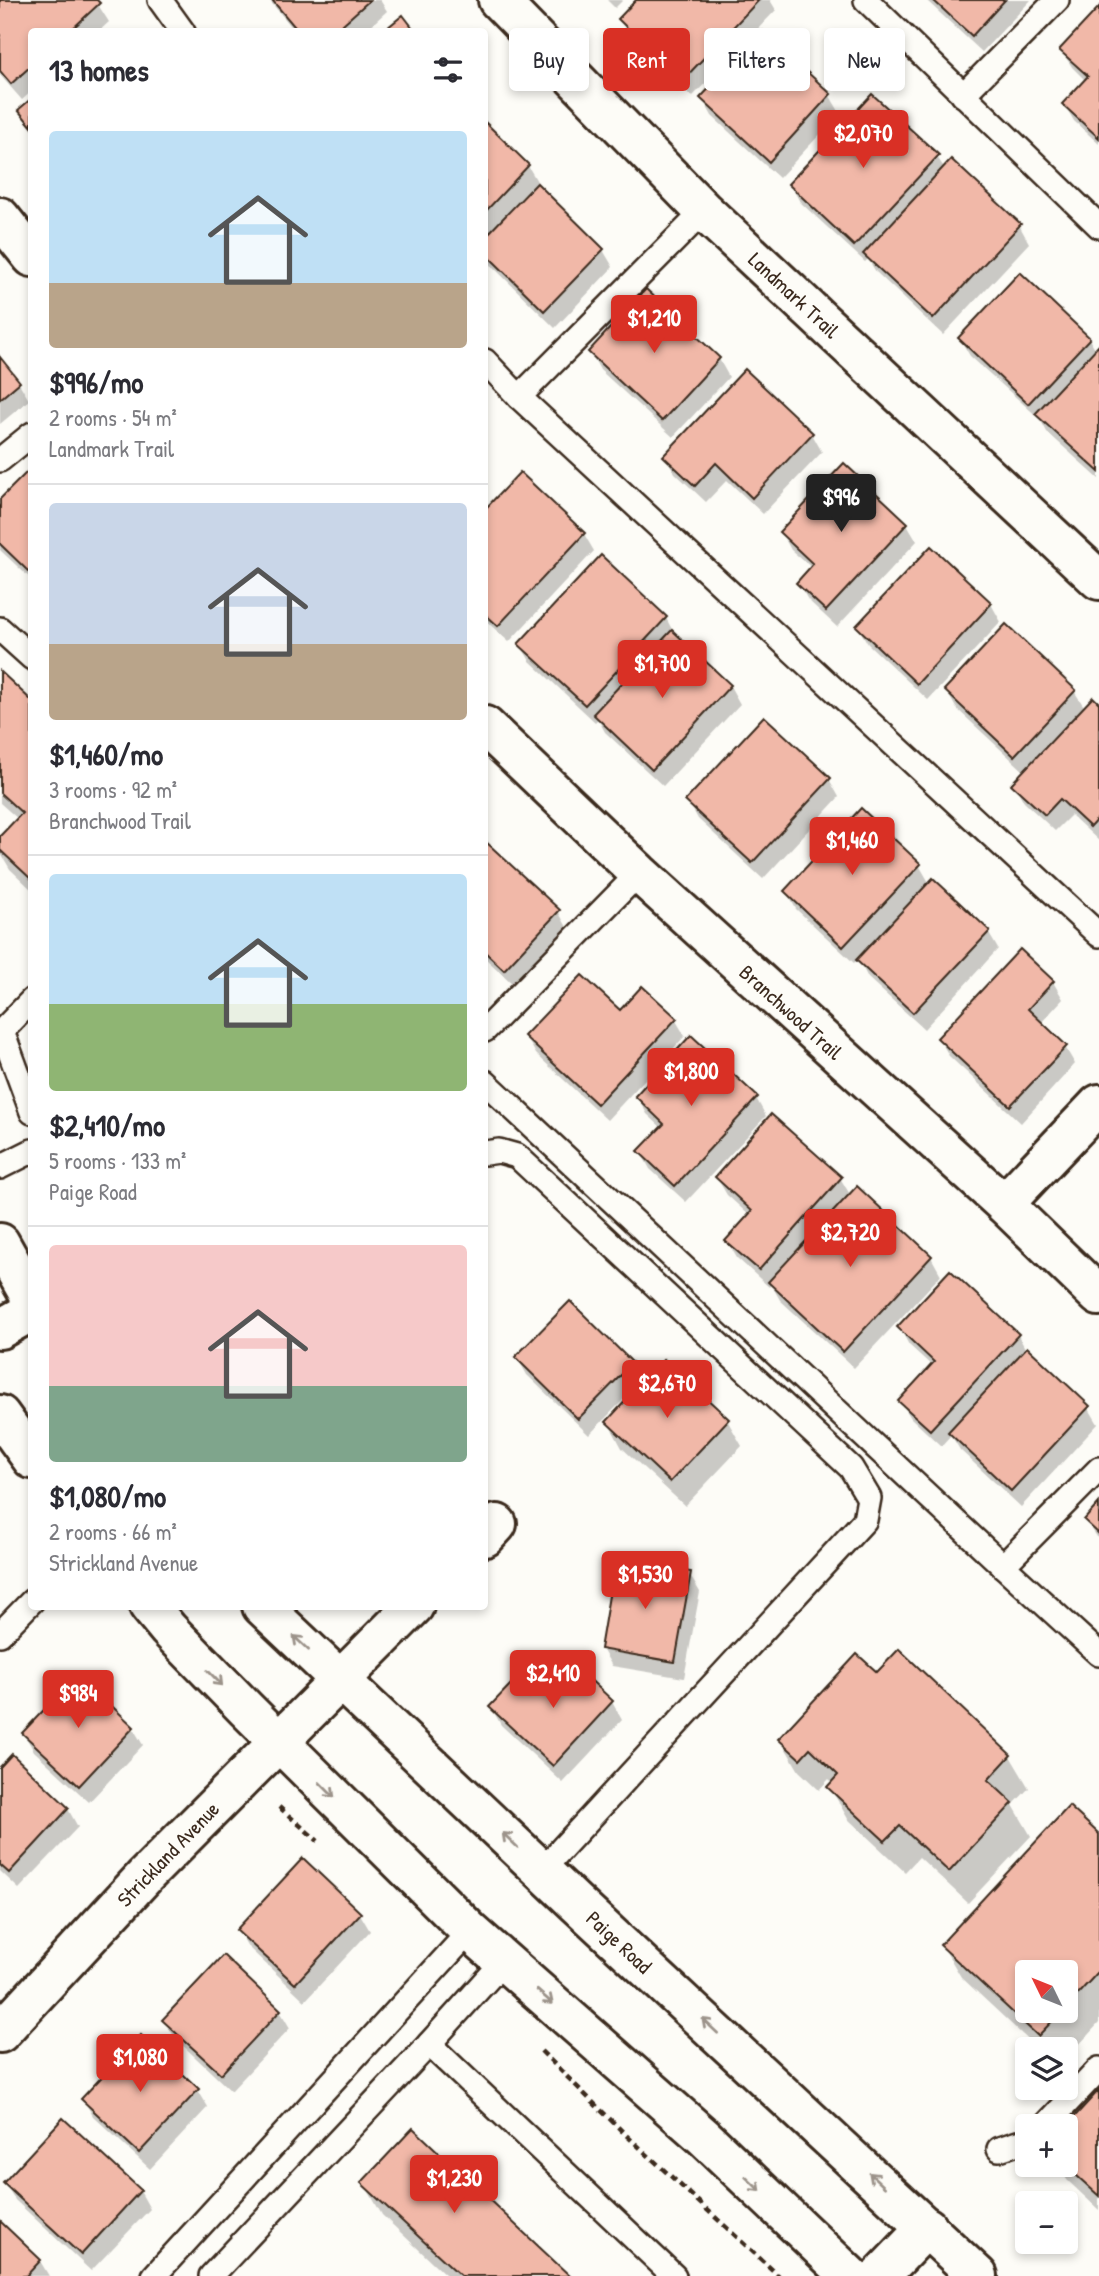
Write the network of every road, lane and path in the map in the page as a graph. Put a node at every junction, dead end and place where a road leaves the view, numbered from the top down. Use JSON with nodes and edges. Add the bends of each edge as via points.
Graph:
{"nodes":[{"id":1,"x":160,"y":0,"type":"edge"},
{"id":2,"x":498,"y":0,"type":"edge"},
{"id":3,"x":866,"y":0,"type":"edge"},
{"id":4,"x":1057,"y":0,"type":"edge"},
{"id":5,"x":181,"y":28,"type":"edge"},
{"id":6,"x":964,"y":95,"type":"junction"},
{"id":7,"x":704,"y":211,"type":"junction"},
{"id":8,"x":0,"y":217,"type":"edge"},
{"id":9,"x":1099,"y":226,"type":"edge"},
{"id":10,"x":28,"y":252,"type":"edge"},
{"id":11,"x":488,"y":365,"type":"edge"},
{"id":12,"x":519,"y":397,"type":"junction"},
{"id":13,"x":28,"y":437,"type":"edge"},
{"id":14,"x":0,"y":460,"type":"edge"},
{"id":15,"x":1099,"y":580,"type":"edge"},
{"id":16,"x":0,"y":629,"type":"edge"},
{"id":17,"x":28,"y":655,"type":"edge"},
{"id":18,"x":488,"y":729,"type":"edge"},
{"id":19,"x":639,"y":873,"type":"junction"},
{"id":20,"x":1099,"y":935,"type":"edge"},
{"id":21,"x":28,"y":1004,"type":"edge"},
{"id":22,"x":488,"y":1027,"type":"edge"},
{"id":23,"x":488,"y":1085,"type":"edge"},
{"id":24,"x":28,"y":1101,"type":"edge"},
{"id":25,"x":1099,"y":1104,"type":"edge"},
{"id":26,"x":28,"y":1153,"type":"edge"},
{"id":27,"x":488,"y":1153,"type":"edge"},
{"id":28,"x":0,"y":1167,"type":"edge"},
{"id":29,"x":1004,"y":1205,"type":"junction"},
{"id":30,"x":1099,"y":1296,"type":"edge"},
{"id":31,"x":28,"y":1313,"type":"edge"},
{"id":32,"x":0,"y":1329,"type":"edge"},
{"id":33,"x":0,"y":1415,"type":"edge"},
{"id":34,"x":28,"y":1454,"type":"edge"},
{"id":35,"x":1099,"y":1469,"type":"edge"},
{"id":36,"x":1003,"y":1566,"type":"junction"},
{"id":37,"x":28,"y":1605,"type":"edge"},
{"id":38,"x":152,"y":1610,"type":"edge"},
{"id":39,"x":266,"y":1610,"type":"edge"},
{"id":40,"x":410,"y":1610,"type":"edge"},
{"id":41,"x":0,"y":1634,"type":"edge"},
{"id":42,"x":1099,"y":1654,"type":"edge"},
{"id":43,"x":340,"y":1679,"type":"junction"},
{"id":44,"x":278,"y":1742,"type":"junction"},
{"id":45,"x":542,"y":1870,"type":"junction"},
{"id":46,"x":470,"y":1931,"type":"junction"},
{"id":47,"x":504,"y":1961,"type":"junction"},
{"id":48,"x":0,"y":2032,"type":"edge"},
{"id":49,"x":429,"y":2044,"type":"junction"},
{"id":50,"x":1099,"y":2069,"type":"edge"},
{"id":51,"x":1056,"y":2114,"type":"edge"},
{"id":52,"x":1015,"y":2144,"type":"edge"},
{"id":53,"x":999,"y":2149,"type":"dead end"},
{"id":54,"x":927,"y":2227,"type":"junction"},
{"id":55,"x":154,"y":2276,"type":"edge"},
{"id":56,"x":211,"y":2276,"type":"edge"},
{"id":57,"x":674,"y":2276,"type":"edge"},
{"id":58,"x":850,"y":2276,"type":"edge"},
{"id":59,"x":880,"y":2276,"type":"edge"},
{"id":60,"x":978,"y":2276,"type":"edge"}],
"edges":[{"from":1,"to":5,"type":"lane"},
{"from":2,"to":7,"type":"street","name":"Landmark Trail"},
{"from":3,"to":6,"type":"lane"},
{"from":4,"to":6,"type":"lane"},
{"from":6,"to":9,"type":"lane"},
{"from":7,"to":12,"type":"lane"},
{"from":7,"to":15,"type":"street","name":"Landmark Trail"},
{"from":8,"to":10,"type":"street"},
{"from":11,"to":12,"type":"lane"},
{"from":12,"to":20,"type":"lane"},
{"from":13,"to":14,"type":"lane"},
{"from":16,"to":17,"type":"lane"},
{"from":18,"to":19,"type":"street","name":"Branchwood Trail"},
{"from":19,"to":22,"type":"lane"},
{"from":19,"to":29,"type":"street","name":"Branchwood Trail"},
{"from":21,"to":24,"type":"lane","via":[[2,1031]]},
{"from":23,"to":36,"type":"lane"},
{"from":25,"to":29,"type":"street"},
{"from":26,"to":28,"type":"lane"},
{"from":27,"to":45,"type":"lane","via":[[517,1156],[851,1468],[869,1498],[865,1520]]},
{"from":29,"to":30,"type":"street","name":"Branchwood Trail"},
{"from":31,"to":32,"type":"street"},
{"from":33,"to":34,"type":"street"},
{"from":35,"to":36,"type":"lane"},
{"from":36,"to":42,"type":"lane"},
{"from":37,"to":41,"type":"lane"},
{"from":38,"to":44,"type":"street","one_way":true},
{"from":43,"to":39,"type":"street","name":"Paige Road","one_way":true},
{"from":40,"to":43,"type":"street","name":"Strickland Avenue"},
{"from":43,"to":44,"type":"street","name":"Strickland Avenue"},
{"from":45,"to":43,"type":"street","name":"Paige Road","one_way":true},
{"from":44,"to":46,"type":"street","one_way":true},
{"from":44,"to":48,"type":"street","name":"Strickland Avenue"},
{"from":54,"to":45,"type":"street","name":"Paige Road","one_way":true},
{"from":46,"to":47,"type":"street"},
{"from":46,"to":55,"type":"lane"},
{"from":47,"to":49,"type":"lane"},
{"from":47,"to":58,"type":"street","one_way":true,"via":[[704,2137]]},
{"from":49,"to":56,"type":"lane"},
{"from":49,"to":57,"type":"lane"},
{"from":50,"to":51,"type":"lane"},
{"from":52,"to":53,"type":"lane"},
{"from":54,"to":59,"type":"street"},
{"from":54,"to":60,"type":"street","name":"Paige Road"}]}
